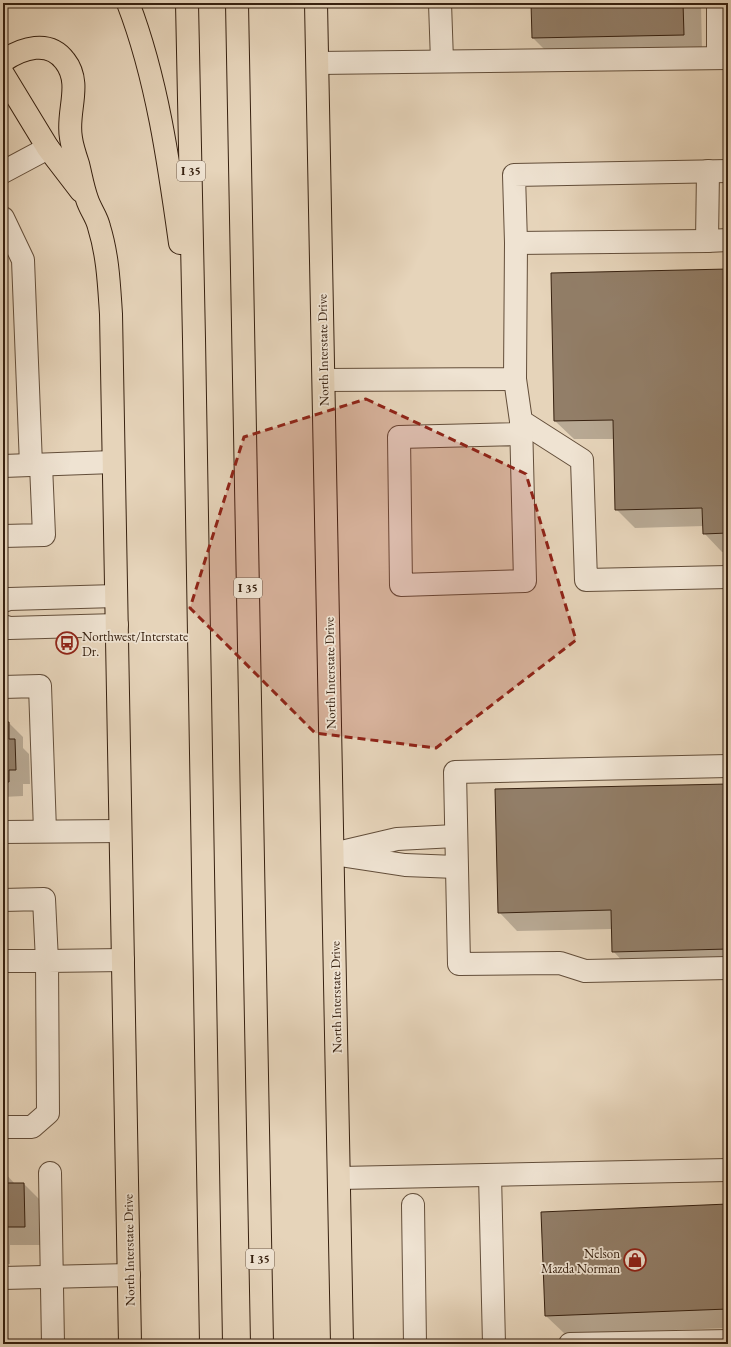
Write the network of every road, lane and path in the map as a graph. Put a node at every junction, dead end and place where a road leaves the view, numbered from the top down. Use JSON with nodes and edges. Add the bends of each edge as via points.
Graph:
{"nodes":[{"id":1,"x":128,"y":3,"type":"edge"},
{"id":2,"x":187,"y":3,"type":"edge"},
{"id":3,"x":237,"y":3,"type":"edge"},
{"id":4,"x":316,"y":3,"type":"edge"},
{"id":5,"x":440,"y":3,"type":"edge"},
{"id":6,"x":718,"y":3,"type":"edge"},
{"id":7,"x":723,"y":58,"type":"edge"},
{"id":8,"x":3,"y":60,"type":"edge"},
{"id":9,"x":442,"y":61,"type":"junction"},
{"id":10,"x":318,"y":63,"type":"junction"},
{"id":11,"x":3,"y":74,"type":"edge"},
{"id":12,"x":48,"y":148,"type":"junction"},
{"id":13,"x":718,"y":171,"type":"edge"},
{"id":14,"x":3,"y":172,"type":"edge"},
{"id":15,"x":88,"y":200,"type":"junction"},
{"id":16,"x":3,"y":218,"type":"edge"},
{"id":17,"x":718,"y":241,"type":"edge"},
{"id":18,"x":516,"y":243,"type":"junction"},
{"id":19,"x":194,"y":339,"type":"junction"},
{"id":20,"x":515,"y":379,"type":"junction"},
{"id":21,"x":324,"y":380,"type":"junction"},
{"id":22,"x":522,"y":428,"type":"junction"},
{"id":23,"x":114,"y":462,"type":"junction"},
{"id":24,"x":36,"y":465,"type":"junction"},
{"id":25,"x":3,"y":466,"type":"edge"},
{"id":26,"x":3,"y":536,"type":"edge"},
{"id":27,"x":728,"y":577,"type":"edge"},
{"id":28,"x":116,"y":596,"type":"junction"},
{"id":29,"x":3,"y":601,"type":"edge"},
{"id":30,"x":117,"y":625,"type":"junction"},
{"id":31,"x":3,"y":626,"type":"edge"},
{"id":32,"x":3,"y":687,"type":"edge"},
{"id":33,"x":728,"y":766,"type":"edge"},
{"id":34,"x":45,"y":831,"type":"junction"},
{"id":35,"x":120,"y":831,"type":"junction"},
{"id":36,"x":3,"y":832,"type":"edge"},
{"id":37,"x":456,"y":836,"type":"junction"},
{"id":38,"x":333,"y":854,"type":"junction"},
{"id":39,"x":456,"y":867,"type":"junction"},
{"id":40,"x":3,"y":900,"type":"edge"},
{"id":41,"x":3,"y":960,"type":"edge"},
{"id":42,"x":123,"y":960,"type":"junction"},
{"id":43,"x":47,"y":961,"type":"junction"},
{"id":44,"x":728,"y":968,"type":"edge"},
{"id":45,"x":3,"y":1127,"type":"edge"},
{"id":46,"x":728,"y":1170,"type":"edge"},
{"id":47,"x":50,"y":1173,"type":"dead end"},
{"id":48,"x":490,"y":1175,"type":"junction"},
{"id":49,"x":340,"y":1178,"type":"junction"},
{"id":50,"x":413,"y":1205,"type":"dead end"},
{"id":51,"x":129,"y":1275,"type":"junction"},
{"id":52,"x":52,"y":1277,"type":"junction"},
{"id":53,"x":3,"y":1278,"type":"edge"},
{"id":54,"x":728,"y":1341,"type":"edge"},
{"id":55,"x":53,"y":1344,"type":"edge"},
{"id":56,"x":130,"y":1344,"type":"edge"},
{"id":57,"x":211,"y":1344,"type":"edge"},
{"id":58,"x":262,"y":1344,"type":"edge"},
{"id":59,"x":342,"y":1344,"type":"edge"},
{"id":60,"x":415,"y":1344,"type":"edge"},
{"id":61,"x":494,"y":1344,"type":"edge"},
{"id":62,"x":570,"y":1344,"type":"edge"}],
"edges":[{"from":1,"to":19,"type":"main road","via":[[152,87],[168,159]]},
{"from":2,"to":19,"type":"main road","number":"I 35"},
{"from":3,"to":58,"type":"main road","number":"I 35"},
{"from":4,"to":10,"type":"main road","name":"North Interstate Drive"},
{"from":5,"to":9,"type":"street"},
{"from":6,"to":7,"type":"street"},
{"from":7,"to":9,"type":"street"},
{"from":8,"to":15,"type":"main road","name":"North Interstate Drive","via":[[25,49],[47,48],[56,51],[72,71],[74,84],[70,136]]},
{"from":9,"to":10,"type":"street"},
{"from":10,"to":21,"type":"main road","name":"North Interstate Drive"},
{"from":11,"to":12,"type":"main road","name":"North Interstate Drive"},
{"from":12,"to":14,"type":"street"},
{"from":12,"to":15,"type":"main road","name":"North Interstate Drive"},
{"from":13,"to":17,"type":"street"},
{"from":13,"to":18,"type":"street","via":[[514,175]]},
{"from":15,"to":23,"type":"main road","name":"North Interstate Drive","via":[[99,225],[108,270]]},
{"from":16,"to":24,"type":"street","via":[[23,260]]},
{"from":17,"to":18,"type":"street"},
{"from":18,"to":20,"type":"street"},
{"from":19,"to":57,"type":"main road","number":"I 35"},
{"from":20,"to":21,"type":"street"},
{"from":20,"to":22,"type":"street"},
{"from":21,"to":38,"type":"main road","name":"North Interstate Drive"},
{"from":22,"to":22,"type":"street","via":[[525,581],[401,585],[399,437]]},
{"from":22,"to":27,"type":"street","via":[[582,460],[586,580]]},
{"from":23,"to":24,"type":"street"},
{"from":23,"to":28,"type":"main road","name":"North Interstate Drive"},
{"from":24,"to":25,"type":"street"},
{"from":24,"to":26,"type":"street","via":[[44,535]]},
{"from":28,"to":29,"type":"street"},
{"from":28,"to":30,"type":"main road","name":"North Interstate Drive"},
{"from":30,"to":31,"type":"street","via":[[9,628]]},
{"from":30,"to":35,"type":"main road","name":"North Interstate Drive"},
{"from":32,"to":34,"type":"street","via":[[40,686]]},
{"from":33,"to":37,"type":"street","via":[[455,772]]},
{"from":34,"to":35,"type":"street"},
{"from":34,"to":36,"type":"street"},
{"from":35,"to":42,"type":"main road","name":"North Interstate Drive"},
{"from":37,"to":38,"type":"street","via":[[397,839]]},
{"from":37,"to":39,"type":"street"},
{"from":38,"to":39,"type":"street","via":[[405,865]]},
{"from":38,"to":49,"type":"main road","name":"North Interstate Drive"},
{"from":39,"to":44,"type":"street","via":[[459,964],[560,963],[585,971]]},
{"from":40,"to":43,"type":"street","via":[[44,899]]},
{"from":41,"to":43,"type":"street"},
{"from":42,"to":43,"type":"street"},
{"from":42,"to":51,"type":"main road","name":"North Interstate Drive"},
{"from":43,"to":45,"type":"street","via":[[48,1113],[32,1127]]},
{"from":46,"to":48,"type":"street"},
{"from":47,"to":52,"type":"street"},
{"from":48,"to":49,"type":"street"},
{"from":48,"to":61,"type":"street"},
{"from":49,"to":59,"type":"main road","name":"North Interstate Drive"},
{"from":50,"to":60,"type":"street"},
{"from":51,"to":52,"type":"street"},
{"from":51,"to":56,"type":"main road","name":"North Interstate Drive"},
{"from":52,"to":53,"type":"street"},
{"from":52,"to":55,"type":"street"},
{"from":54,"to":62,"type":"street"}]}
